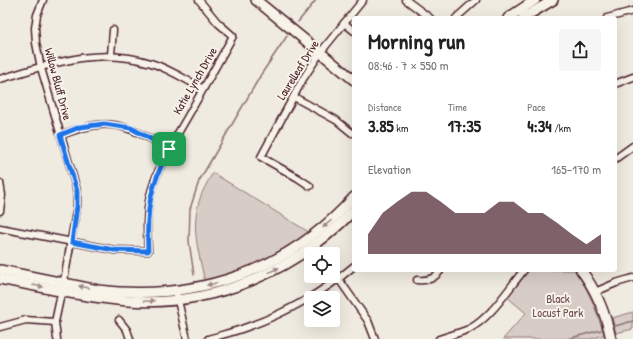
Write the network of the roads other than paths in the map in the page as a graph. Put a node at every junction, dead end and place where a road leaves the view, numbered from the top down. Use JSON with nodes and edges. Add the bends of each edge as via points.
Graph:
{"nodes":[{"id":1,"x":43,"y":0,"type":"edge"},
{"id":2,"x":199,"y":0,"type":"edge"},
{"id":3,"x":256,"y":0,"type":"edge"},
{"id":4,"x":363,"y":0,"type":"edge"},
{"id":5,"x":406,"y":0,"type":"edge"},
{"id":6,"x":476,"y":0,"type":"edge"},
{"id":7,"x":535,"y":0,"type":"edge"},
{"id":8,"x":549,"y":1,"type":"edge"},
{"id":9,"x":633,"y":10,"type":"edge"},
{"id":10,"x":427,"y":16,"type":"edge"},
{"id":11,"x":458,"y":16,"type":"edge"},
{"id":12,"x":511,"y":16,"type":"edge"},
{"id":13,"x":526,"y":16,"type":"edge"},
{"id":14,"x":613,"y":16,"type":"edge"},
{"id":15,"x":344,"y":23,"type":"junction"},
{"id":16,"x":352,"y":29,"type":"edge"},
{"id":17,"x":113,"y":30,"type":"dead end"},
{"id":18,"x":320,"y":53,"type":"junction"},
{"id":19,"x":111,"y":55,"type":"junction"},
{"id":20,"x":41,"y":68,"type":"junction"},
{"id":21,"x":633,"y":77,"type":"edge"},
{"id":22,"x":352,"y":78,"type":"edge"},
{"id":23,"x":0,"y":79,"type":"edge"},
{"id":24,"x":617,"y":83,"type":"edge"},
{"id":25,"x":203,"y":89,"type":"junction"},
{"id":26,"x":294,"y":97,"type":"junction"},
{"id":27,"x":352,"y":133,"type":"dead end"},
{"id":28,"x":60,"y":135,"type":"junction"},
{"id":29,"x":633,"y":146,"type":"edge"},
{"id":30,"x":169,"y":149,"type":"junction"},
{"id":31,"x":617,"y":158,"type":"edge"},
{"id":32,"x":0,"y":183,"type":"edge"},
{"id":33,"x":310,"y":186,"type":"dead end"},
{"id":34,"x":352,"y":199,"type":"edge"},
{"id":35,"x":0,"y":211,"type":"edge"},
{"id":36,"x":352,"y":212,"type":"edge"},
{"id":37,"x":0,"y":228,"type":"edge"},
{"id":38,"x":72,"y":242,"type":"junction"},
{"id":39,"x":352,"y":268,"type":"edge"},
{"id":40,"x":0,"y":270,"type":"edge"},
{"id":41,"x":439,"y":272,"type":"edge"},
{"id":42,"x":522,"y":272,"type":"edge"},
{"id":43,"x":582,"y":272,"type":"edge"},
{"id":44,"x":340,"y":276,"type":"edge"},
{"id":45,"x":633,"y":278,"type":"edge"},
{"id":46,"x":0,"y":279,"type":"edge"},
{"id":47,"x":417,"y":280,"type":"dead end"},
{"id":48,"x":340,"y":281,"type":"edge"},
{"id":49,"x":330,"y":283,"type":"edge"},
{"id":50,"x":63,"y":287,"type":"junction"},
{"id":51,"x":595,"y":292,"type":"junction"},
{"id":52,"x":177,"y":295,"type":"junction"},
{"id":53,"x":119,"y":320,"type":"dead end"},
{"id":54,"x":55,"y":322,"type":"junction"},
{"id":55,"x":0,"y":327,"type":"edge"},
{"id":56,"x":57,"y":339,"type":"edge"},
{"id":57,"x":130,"y":339,"type":"edge"},
{"id":58,"x":187,"y":339,"type":"edge"},
{"id":59,"x":208,"y":339,"type":"edge"},
{"id":60,"x":375,"y":339,"type":"edge"},
{"id":61,"x":439,"y":339,"type":"edge"},
{"id":62,"x":611,"y":339,"type":"edge"}],
"edges":[{"from":1,"to":20,"type":"street","name":"Willow Bluff Drive","via":[[35,28]]},
{"from":2,"to":25,"type":"street","name":"Katie Lynch Drive","via":[[233,36]]},
{"from":3,"to":18,"type":"main road","via":[[266,4]]},
{"from":4,"to":15,"type":"street","name":"Laurelleaf Drive"},
{"from":5,"to":10,"type":"street"},
{"from":6,"to":11,"type":"street"},
{"from":7,"to":12,"type":"main road"},
{"from":8,"to":13,"type":"main road"},
{"from":9,"to":14,"type":"street"},
{"from":15,"to":16,"type":"street"},
{"from":15,"to":18,"type":"street","name":"Laurelleaf Drive"},
{"from":17,"to":19,"type":"street"},
{"from":18,"to":22,"type":"main road"},
{"from":18,"to":26,"type":"street","name":"Laurelleaf Drive"},
{"from":19,"to":20,"type":"street","via":[[78,58]]},
{"from":19,"to":25,"type":"street","via":[[151,63]]},
{"from":20,"to":23,"type":"street"},
{"from":20,"to":28,"type":"street","name":"Willow Bluff Drive"},
{"from":21,"to":24,"type":"street"},
{"from":25,"to":30,"type":"street","name":"Katie Lynch Drive"},
{"from":26,"to":27,"type":"street","via":[[336,120]]},
{"from":26,"to":33,"type":"street","name":"Laurelleaf Drive","via":[[261,157]]},
{"from":28,"to":30,"type":"street","via":[[91,125],[118,125],[131,128]]},
{"from":28,"to":38,"type":"street","name":"Willow Bluff Drive","via":[[77,191]]},
{"from":29,"to":31,"type":"street"},
{"from":30,"to":38,"type":"street","name":"Katie Lynch Drive","via":[[158,171],[150,197],[147,223],[148,251],[114,250]]},
{"from":32,"to":35,"type":"street"},
{"from":34,"to":52,"type":"main road","one_way":true,"via":[[322,228],[285,255],[223,281]]},
{"from":52,"to":36,"type":"main road","one_way":true,"via":[[211,294],[259,277],[289,262],[328,235]]},
{"from":37,"to":38,"type":"street"},
{"from":38,"to":50,"type":"street","name":"Willow Bluff Drive"},
{"from":39,"to":44,"type":"street"},
{"from":40,"to":50,"type":"main road"},
{"from":41,"to":47,"type":"street","via":[[432,279]]},
{"from":42,"to":61,"type":"street","via":[[479,322],[470,328]]},
{"from":43,"to":51,"type":"main road"},
{"from":45,"to":51,"type":"street"},
{"from":46,"to":50,"type":"main road","one_way":true},
{"from":48,"to":60,"type":"street","via":[[368,321]]},
{"from":49,"to":59,"type":"street","via":[[273,317]]},
{"from":50,"to":52,"type":"main road"},
{"from":50,"to":54,"type":"street","name":"Willow Bluff Drive"},
{"from":51,"to":62,"type":"main road"},
{"from":52,"to":58,"type":"street"},
{"from":53,"to":57,"type":"street"},
{"from":54,"to":55,"type":"street","via":[[26,320]]},
{"from":54,"to":56,"type":"street","name":"Willow Bluff Drive"}]}
